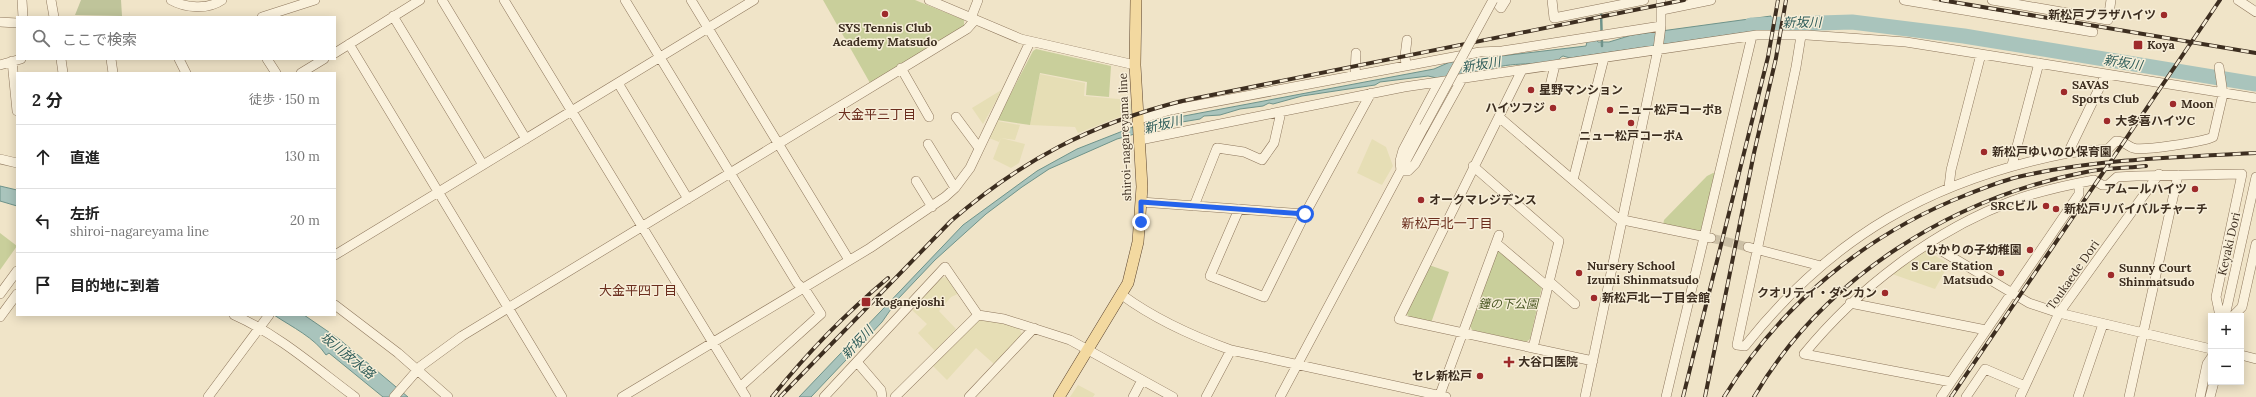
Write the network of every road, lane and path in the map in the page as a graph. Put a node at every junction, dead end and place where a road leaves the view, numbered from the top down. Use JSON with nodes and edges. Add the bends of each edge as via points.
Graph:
{"nodes":[{"id":1,"x":22,"y":0,"type":"edge"},
{"id":2,"x":51,"y":0,"type":"edge"},
{"id":3,"x":171,"y":0,"type":"edge"},
{"id":4,"x":222,"y":0,"type":"edge"},
{"id":5,"x":315,"y":0,"type":"edge"},
{"id":6,"x":420,"y":0,"type":"edge"},
{"id":7,"x":442,"y":0,"type":"edge"},
{"id":8,"x":504,"y":0,"type":"edge"},
{"id":9,"x":625,"y":0,"type":"edge"},
{"id":10,"x":691,"y":0,"type":"edge"},
{"id":11,"x":754,"y":0,"type":"edge"},
{"id":12,"x":929,"y":0,"type":"edge"},
{"id":13,"x":978,"y":0,"type":"edge"},
{"id":14,"x":1136,"y":0,"type":"edge"},
{"id":15,"x":1493,"y":0,"type":"edge"},
{"id":16,"x":1506,"y":0,"type":"edge"},
{"id":17,"x":1552,"y":0,"type":"edge"},
{"id":18,"x":1644,"y":0,"type":"edge"},
{"id":19,"x":1712,"y":0,"type":"edge"},
{"id":20,"x":1904,"y":0,"type":"edge"},
{"id":21,"x":1996,"y":0,"type":"edge"},
{"id":22,"x":2111,"y":0,"type":"edge"},
{"id":23,"x":2238,"y":0,"type":"edge"},
{"id":24,"x":1606,"y":4,"type":"edge"},
{"id":25,"x":1661,"y":5,"type":"edge"},
{"id":26,"x":2256,"y":12,"type":"edge"},
{"id":27,"x":23,"y":16,"type":"edge"},
{"id":28,"x":54,"y":16,"type":"edge"},
{"id":29,"x":265,"y":16,"type":"edge"},
{"id":30,"x":393,"y":16,"type":"junction"},
{"id":31,"x":973,"y":19,"type":"junction"},
{"id":32,"x":0,"y":22,"type":"edge"},
{"id":33,"x":16,"y":23,"type":"edge"},
{"id":34,"x":1661,"y":27,"type":"junction"},
{"id":35,"x":708,"y":28,"type":"junction"},
{"id":36,"x":2093,"y":32,"type":"dead end"},
{"id":37,"x":1752,"y":36,"type":"junction"},
{"id":38,"x":1801,"y":36,"type":"junction"},
{"id":39,"x":1407,"y":40,"type":"dead end"},
{"id":40,"x":1030,"y":42,"type":"junction"},
{"id":41,"x":349,"y":44,"type":"junction"},
{"id":42,"x":1659,"y":48,"type":"junction"},
{"id":43,"x":336,"y":51,"type":"edge"},
{"id":44,"x":1356,"y":53,"type":"dead end"},
{"id":45,"x":1981,"y":54,"type":"junction"},
{"id":46,"x":660,"y":57,"type":"junction"},
{"id":47,"x":1604,"y":58,"type":"junction"},
{"id":48,"x":17,"y":60,"type":"edge"},
{"id":49,"x":61,"y":60,"type":"edge"},
{"id":50,"x":111,"y":60,"type":"edge"},
{"id":51,"x":180,"y":60,"type":"edge"},
{"id":52,"x":268,"y":60,"type":"edge"},
{"id":53,"x":322,"y":60,"type":"edge"},
{"id":54,"x":2039,"y":63,"type":"junction"},
{"id":55,"x":0,"y":65,"type":"edge"},
{"id":56,"x":1135,"y":65,"type":"junction"},
{"id":57,"x":1406,"y":65,"type":"junction"},
{"id":58,"x":1555,"y":65,"type":"junction"},
{"id":59,"x":2219,"y":67,"type":"dead end"},
{"id":60,"x":901,"y":68,"type":"junction"},
{"id":61,"x":1522,"y":70,"type":"junction"},
{"id":62,"x":17,"y":72,"type":"edge"},
{"id":63,"x":63,"y":72,"type":"edge"},
{"id":64,"x":113,"y":72,"type":"edge"},
{"id":65,"x":186,"y":72,"type":"edge"},
{"id":66,"x":275,"y":72,"type":"edge"},
{"id":67,"x":303,"y":72,"type":"edge"},
{"id":68,"x":2106,"y":74,"type":"junction"},
{"id":69,"x":1355,"y":75,"type":"junction"},
{"id":70,"x":1462,"y":79,"type":"junction"},
{"id":71,"x":1439,"y":82,"type":"junction"},
{"id":72,"x":618,"y":83,"type":"junction"},
{"id":73,"x":1549,"y":90,"type":"dead end"},
{"id":74,"x":1371,"y":93,"type":"junction"},
{"id":75,"x":2223,"y":94,"type":"junction"},
{"id":76,"x":2256,"y":98,"type":"edge"},
{"id":77,"x":572,"y":111,"type":"junction"},
{"id":78,"x":1282,"y":112,"type":"junction"},
{"id":79,"x":929,"y":117,"type":"dead end"},
{"id":80,"x":956,"y":117,"type":"dead end"},
{"id":81,"x":1498,"y":117,"type":"junction"},
{"id":82,"x":1139,"y":120,"type":"junction"},
{"id":83,"x":1140,"y":138,"type":"junction"},
{"id":84,"x":526,"y":139,"type":"junction"},
{"id":85,"x":778,"y":144,"type":"junction"},
{"id":86,"x":928,"y":144,"type":"dead end"},
{"id":87,"x":979,"y":148,"type":"junction"},
{"id":88,"x":2068,"y":153,"type":"junction"},
{"id":89,"x":0,"y":159,"type":"edge"},
{"id":90,"x":16,"y":163,"type":"edge"},
{"id":91,"x":483,"y":165,"type":"junction"},
{"id":92,"x":2012,"y":165,"type":"junction"},
{"id":93,"x":1473,"y":166,"type":"junction"},
{"id":94,"x":1401,"y":171,"type":"junction"},
{"id":95,"x":731,"y":173,"type":"junction"},
{"id":96,"x":2159,"y":174,"type":"junction"},
{"id":97,"x":2178,"y":175,"type":"junction"},
{"id":98,"x":2256,"y":177,"type":"edge"},
{"id":99,"x":916,"y":180,"type":"dead end"},
{"id":100,"x":1573,"y":180,"type":"junction"},
{"id":101,"x":2079,"y":183,"type":"junction"},
{"id":102,"x":1949,"y":187,"type":"junction"},
{"id":103,"x":955,"y":188,"type":"junction"},
{"id":104,"x":438,"y":193,"type":"junction"},
{"id":105,"x":688,"y":199,"type":"junction"},
{"id":106,"x":1141,"y":202,"type":"junction"},
{"id":107,"x":1194,"y":206,"type":"junction"},
{"id":108,"x":932,"y":207,"type":"junction"},
{"id":109,"x":1239,"y":208,"type":"junction"},
{"id":110,"x":1305,"y":214,"type":"junction"},
{"id":111,"x":1622,"y":221,"type":"junction"},
{"id":112,"x":642,"y":227,"type":"junction"},
{"id":113,"x":1707,"y":238,"type":"junction"},
{"id":114,"x":1930,"y":244,"type":"junction"},
{"id":115,"x":2256,"y":244,"type":"edge"},
{"id":116,"x":1748,"y":247,"type":"tunnel mouth"},
{"id":117,"x":1758,"y":249,"type":"junction"},
{"id":118,"x":336,"y":254,"type":"edge"},
{"id":119,"x":849,"y":260,"type":"junction"},
{"id":120,"x":1821,"y":266,"type":"junction"},
{"id":121,"x":16,"y":272,"type":"edge"},
{"id":122,"x":1549,"y":285,"type":"junction"},
{"id":123,"x":802,"y":288,"type":"junction"},
{"id":124,"x":2012,"y":293,"type":"junction"},
{"id":125,"x":0,"y":294,"type":"edge"},
{"id":126,"x":16,"y":295,"type":"edge"},
{"id":127,"x":1122,"y":295,"type":"junction"},
{"id":128,"x":1850,"y":303,"type":"junction"},
{"id":129,"x":1575,"y":304,"type":"dead end"},
{"id":130,"x":336,"y":306,"type":"edge"},
{"id":131,"x":508,"y":308,"type":"junction"},
{"id":132,"x":2059,"y":313,"type":"junction"},
{"id":133,"x":2219,"y":313,"type":"edge"},
{"id":134,"x":2225,"y":313,"type":"edge"},
{"id":135,"x":2236,"y":313,"type":"edge"},
{"id":136,"x":978,"y":315,"type":"junction"},
{"id":137,"x":236,"y":316,"type":"edge"},
{"id":138,"x":267,"y":316,"type":"edge"},
{"id":139,"x":0,"y":317,"type":"edge"},
{"id":140,"x":2103,"y":324,"type":"junction"},
{"id":141,"x":259,"y":327,"type":"junction"},
{"id":142,"x":1034,"y":328,"type":"junction"},
{"id":143,"x":1986,"y":330,"type":"junction"},
{"id":144,"x":1464,"y":333,"type":"junction"},
{"id":145,"x":2145,"y":333,"type":"junction"},
{"id":146,"x":712,"y":342,"type":"junction"},
{"id":147,"x":1533,"y":348,"type":"junction"},
{"id":148,"x":2208,"y":348,"type":"edge"},
{"id":149,"x":1088,"y":350,"type":"junction"},
{"id":150,"x":1231,"y":350,"type":"junction"},
{"id":151,"x":2244,"y":356,"type":"edge"},
{"id":152,"x":2256,"y":359,"type":"edge"},
{"id":153,"x":1593,"y":361,"type":"junction"},
{"id":154,"x":857,"y":362,"type":"junction"},
{"id":155,"x":2208,"y":362,"type":"edge"},
{"id":156,"x":1298,"y":365,"type":"junction"},
{"id":157,"x":418,"y":370,"type":"junction"},
{"id":158,"x":1142,"y":380,"type":"junction"},
{"id":159,"x":1951,"y":382,"type":"junction"},
{"id":160,"x":2213,"y":385,"type":"edge"},
{"id":161,"x":2025,"y":386,"type":"junction"},
{"id":162,"x":740,"y":387,"type":"junction"},
{"id":163,"x":208,"y":397,"type":"edge"},
{"id":164,"x":355,"y":397,"type":"edge"},
{"id":165,"x":394,"y":397,"type":"edge"},
{"id":166,"x":448,"y":397,"type":"edge"},
{"id":167,"x":562,"y":397,"type":"edge"},
{"id":168,"x":622,"y":397,"type":"edge"},
{"id":169,"x":746,"y":397,"type":"edge"},
{"id":170,"x":824,"y":397,"type":"edge"},
{"id":171,"x":882,"y":397,"type":"edge"},
{"id":172,"x":895,"y":397,"type":"edge"},
{"id":173,"x":968,"y":397,"type":"edge"},
{"id":174,"x":1059,"y":397,"type":"edge"},
{"id":175,"x":1133,"y":397,"type":"edge"},
{"id":176,"x":1173,"y":397,"type":"edge"},
{"id":177,"x":1206,"y":397,"type":"edge"},
{"id":178,"x":1280,"y":397,"type":"edge"},
{"id":179,"x":1442,"y":397,"type":"edge"},
{"id":180,"x":1585,"y":397,"type":"edge"},
{"id":181,"x":1666,"y":397,"type":"edge"},
{"id":182,"x":1941,"y":397,"type":"edge"},
{"id":183,"x":1966,"y":397,"type":"edge"},
{"id":184,"x":2020,"y":397,"type":"edge"},
{"id":185,"x":2078,"y":397,"type":"edge"},
{"id":186,"x":2129,"y":397,"type":"edge"},
{"id":187,"x":2200,"y":397,"type":"edge"},
{"id":188,"x":2210,"y":397,"type":"edge"}],
"edges":[{"from":1,"to":27,"type":"street"},
{"from":2,"to":28,"type":"street"},
{"from":3,"to":4,"type":"street","via":[[188,7],[198,7]]},
{"from":5,"to":29,"type":"street"},
{"from":6,"to":30,"type":"street"},
{"from":7,"to":84,"type":"street"},
{"from":8,"to":77,"type":"street"},
{"from":9,"to":46,"type":"street"},
{"from":10,"to":35,"type":"street"},
{"from":11,"to":35,"type":"street"},
{"from":12,"to":31,"type":"street"},
{"from":13,"to":31,"type":"street"},
{"from":14,"to":56,"type":"main road","name":"shiroi-nagareyama line"},
{"from":15,"to":16,"type":"street","via":[[1501,8]]},
{"from":15,"to":94,"type":"street","bridge":true},
{"from":17,"to":24,"type":"street","via":[[1554,18]]},
{"from":18,"to":24,"type":"street"},
{"from":19,"to":25,"type":"street"},
{"from":20,"to":36,"type":"street"},
{"from":21,"to":22,"type":"street","via":[[2108,20]]},
{"from":23,"to":26,"type":"street"},
{"from":25,"to":34,"type":"street"},
{"from":30,"to":41,"type":"street"},
{"from":30,"to":91,"type":"street"},
{"from":31,"to":40,"type":"street"},
{"from":31,"to":60,"type":"street","via":[[967,28]]},
{"from":32,"to":33,"type":"street"},
{"from":34,"to":42,"type":"street"},
{"from":34,"to":57,"type":"street"},
{"from":35,"to":46,"type":"street"},
{"from":35,"to":85,"type":"street"},
{"from":37,"to":38,"type":"street"},
{"from":37,"to":42,"type":"street"},
{"from":37,"to":113,"type":"street"},
{"from":38,"to":45,"type":"street","via":[[1862,38]]},
{"from":38,"to":117,"type":"street"},
{"from":39,"to":57,"type":"street"},
{"from":40,"to":56,"type":"street"},
{"from":40,"to":87,"type":"street"},
{"from":41,"to":43,"type":"street"},
{"from":41,"to":104,"type":"street"},
{"from":42,"to":47,"type":"street"},
{"from":42,"to":111,"type":"street"},
{"from":44,"to":69,"type":"street"},
{"from":45,"to":54,"type":"street"},
{"from":45,"to":102,"type":"street","via":[[1951,170]]},
{"from":46,"to":72,"type":"street"},
{"from":46,"to":95,"type":"street"},
{"from":47,"to":58,"type":"street"},
{"from":47,"to":100,"type":"street"},
{"from":48,"to":55,"type":"street"},
{"from":48,"to":62,"type":"street"},
{"from":49,"to":63,"type":"street"},
{"from":50,"to":64,"type":"street"},
{"from":51,"to":65,"type":"street"},
{"from":52,"to":66,"type":"street"},
{"from":53,"to":67,"type":"street"},
{"from":54,"to":68,"type":"street"},
{"from":54,"to":92,"type":"street"},
{"from":56,"to":82,"type":"main road","name":"shiroi-nagareyama line"},
{"from":57,"to":69,"type":"street"},
{"from":58,"to":61,"type":"street"},
{"from":58,"to":73,"type":"street"},
{"from":59,"to":75,"type":"street"},
{"from":60,"to":79,"type":"street"},
{"from":60,"to":85,"type":"street"},
{"from":61,"to":70,"type":"street"},
{"from":61,"to":81,"type":"street"},
{"from":68,"to":75,"type":"street"},
{"from":68,"to":88,"type":"street"},
{"from":69,"to":82,"type":"street","via":[[1170,110]]},
{"from":70,"to":71,"type":"street"},
{"from":70,"to":94,"type":"street","via":[[1415,164],[1408,171]]},
{"from":71,"to":74,"type":"street"},
{"from":71,"to":94,"type":"street","via":[[1403,150]]},
{"from":72,"to":77,"type":"street"},
{"from":72,"to":105,"type":"street"},
{"from":74,"to":78,"type":"street"},
{"from":74,"to":110,"type":"street"},
{"from":75,"to":76,"type":"street"},
{"from":75,"to":88,"type":"street","via":[[2213,137],[2207,140],[2134,148],[2125,142],[2116,142],[2108,149]]},
{"from":77,"to":84,"type":"street"},
{"from":77,"to":112,"type":"street"},
{"from":78,"to":83,"type":"street"},
{"from":78,"to":107,"type":"street","via":[[1274,143],[1262,160],[1244,152],[1217,148]]},
{"from":80,"to":87,"type":"street"},
{"from":81,"to":93,"type":"street"},
{"from":81,"to":100,"type":"street"},
{"from":82,"to":83,"type":"main road","name":"shiroi-nagareyama line"},
{"from":83,"to":106,"type":"main road","name":"shiroi-nagareyama line"},
{"from":84,"to":91,"type":"street"},
{"from":85,"to":95,"type":"street"},
{"from":85,"to":119,"type":"street"},
{"from":86,"to":103,"type":"street"},
{"from":87,"to":103,"type":"street","via":[[970,168]]},
{"from":88,"to":92,"type":"street"},
{"from":89,"to":90,"type":"street"},
{"from":91,"to":104,"type":"street"},
{"from":92,"to":102,"type":"street"},
{"from":93,"to":122,"type":"street","via":[[1559,241]]},
{"from":93,"to":144,"type":"street","via":[[1399,319]]},
{"from":94,"to":156,"type":"street"},
{"from":95,"to":105,"type":"street"},
{"from":95,"to":123,"type":"street"},
{"from":96,"to":97,"type":"street"},
{"from":96,"to":101,"type":"street","via":[[2118,177],[2108,185],[2102,185],[2094,180]]},
{"from":96,"to":132,"type":"street","name":"Toukaede Dori"},
{"from":97,"to":133,"type":"street","via":[[2242,174],[2216,297]]},
{"from":97,"to":145,"type":"street"},
{"from":98,"to":134,"type":"street","name":"Keyaki Dori"},
{"from":99,"to":108,"type":"street"},
{"from":100,"to":111,"type":"street"},
{"from":101,"to":114,"type":"street","via":[[2013,201],[1970,219]]},
{"from":101,"to":124,"type":"street","via":[[2078,194]]},
{"from":102,"to":120,"type":"street","via":[[1887,218],[1849,242]]},
{"from":103,"to":108,"type":"street"},
{"from":104,"to":118,"type":"street"},
{"from":104,"to":131,"type":"street"},
{"from":105,"to":112,"type":"street"},
{"from":106,"to":107,"type":"street"},
{"from":106,"to":127,"type":"main road","name":"shiroi-nagareyama line","via":[[1141,222],[1134,265]]},
{"from":107,"to":109,"type":"street"},
{"from":108,"to":119,"type":"street"},
{"from":109,"to":110,"type":"street"},
{"from":109,"to":110,"type":"street","via":[[1210,276],[1264,297]]},
{"from":111,"to":113,"type":"street"},
{"from":111,"to":153,"type":"street"},
{"from":112,"to":131,"type":"street"},
{"from":112,"to":146,"type":"street"},
{"from":113,"to":181,"type":"street"},
{"from":114,"to":124,"type":"street"},
{"from":114,"to":128,"type":"street","via":[[1888,271]]},
{"from":115,"to":135,"type":"street","via":[[2242,307]]},
{"from":116,"to":117,"type":"street"},
{"from":117,"to":120,"type":"street"},
{"from":117,"to":120,"type":"street","via":[[1737,345],[1745,346],[1784,299]]},
{"from":119,"to":123,"type":"street"},
{"from":121,"to":125,"type":"street"},
{"from":122,"to":129,"type":"street"},
{"from":122,"to":144,"type":"street","via":[[1498,239]]},
{"from":122,"to":147,"type":"street"},
{"from":123,"to":146,"type":"street"},
{"from":123,"to":162,"type":"street","via":[[821,314]]},
{"from":124,"to":132,"type":"street","via":[[2029,303]]},
{"from":124,"to":143,"type":"street"},
{"from":126,"to":139,"type":"street"},
{"from":127,"to":149,"type":"main road","name":"shiroi-nagareyama line"},
{"from":127,"to":150,"type":"street","via":[[1159,319],[1195,337]]},
{"from":128,"to":143,"type":"street"},
{"from":128,"to":159,"type":"street","via":[[1804,354]]},
{"from":130,"to":157,"type":"street"},
{"from":131,"to":157,"type":"street","via":[[462,336]]},
{"from":131,"to":167,"type":"street"},
{"from":132,"to":140,"type":"street"},
{"from":132,"to":161,"type":"street","name":"Toukaede Dori"},
{"from":136,"to":142,"type":"street","via":[[1004,318]]},
{"from":136,"to":154,"type":"street","via":[[945,267]]},
{"from":136,"to":172,"type":"street"},
{"from":137,"to":141,"type":"street"},
{"from":138,"to":141,"type":"street"},
{"from":140,"to":145,"type":"street"},
{"from":140,"to":185,"type":"street"},
{"from":141,"to":163,"type":"street"},
{"from":141,"to":164,"type":"street","via":[[300,354]]},
{"from":142,"to":149,"type":"street","via":[[1070,340]]},
{"from":142,"to":173,"type":"street"},
{"from":143,"to":159,"type":"street"},
{"from":144,"to":147,"type":"street"},
{"from":144,"to":179,"type":"street"},
{"from":145,"to":148,"type":"street"},
{"from":145,"to":186,"type":"street"},
{"from":146,"to":162,"type":"street"},
{"from":146,"to":168,"type":"street"},
{"from":147,"to":153,"type":"street"},
{"from":149,"to":158,"type":"street"},
{"from":149,"to":174,"type":"main road","name":"shiroi-nagareyama line"},
{"from":150,"to":156,"type":"street"},
{"from":150,"to":177,"type":"street"},
{"from":151,"to":152,"type":"street"},
{"from":153,"to":180,"type":"street"},
{"from":154,"to":170,"type":"street"},
{"from":154,"to":171,"type":"street","via":[[881,390]]},
{"from":155,"to":187,"type":"street"},
{"from":156,"to":178,"type":"street"},
{"from":156,"to":179,"type":"street"},
{"from":157,"to":165,"type":"street"},
{"from":157,"to":166,"type":"street"},
{"from":158,"to":175,"type":"street"},
{"from":158,"to":176,"type":"street"},
{"from":159,"to":182,"type":"street"},
{"from":160,"to":188,"type":"street"},
{"from":161,"to":183,"type":"street","via":[[1985,369]]},
{"from":161,"to":184,"type":"street","name":"Toukaede Dori"},
{"from":162,"to":169,"type":"street"}]}
